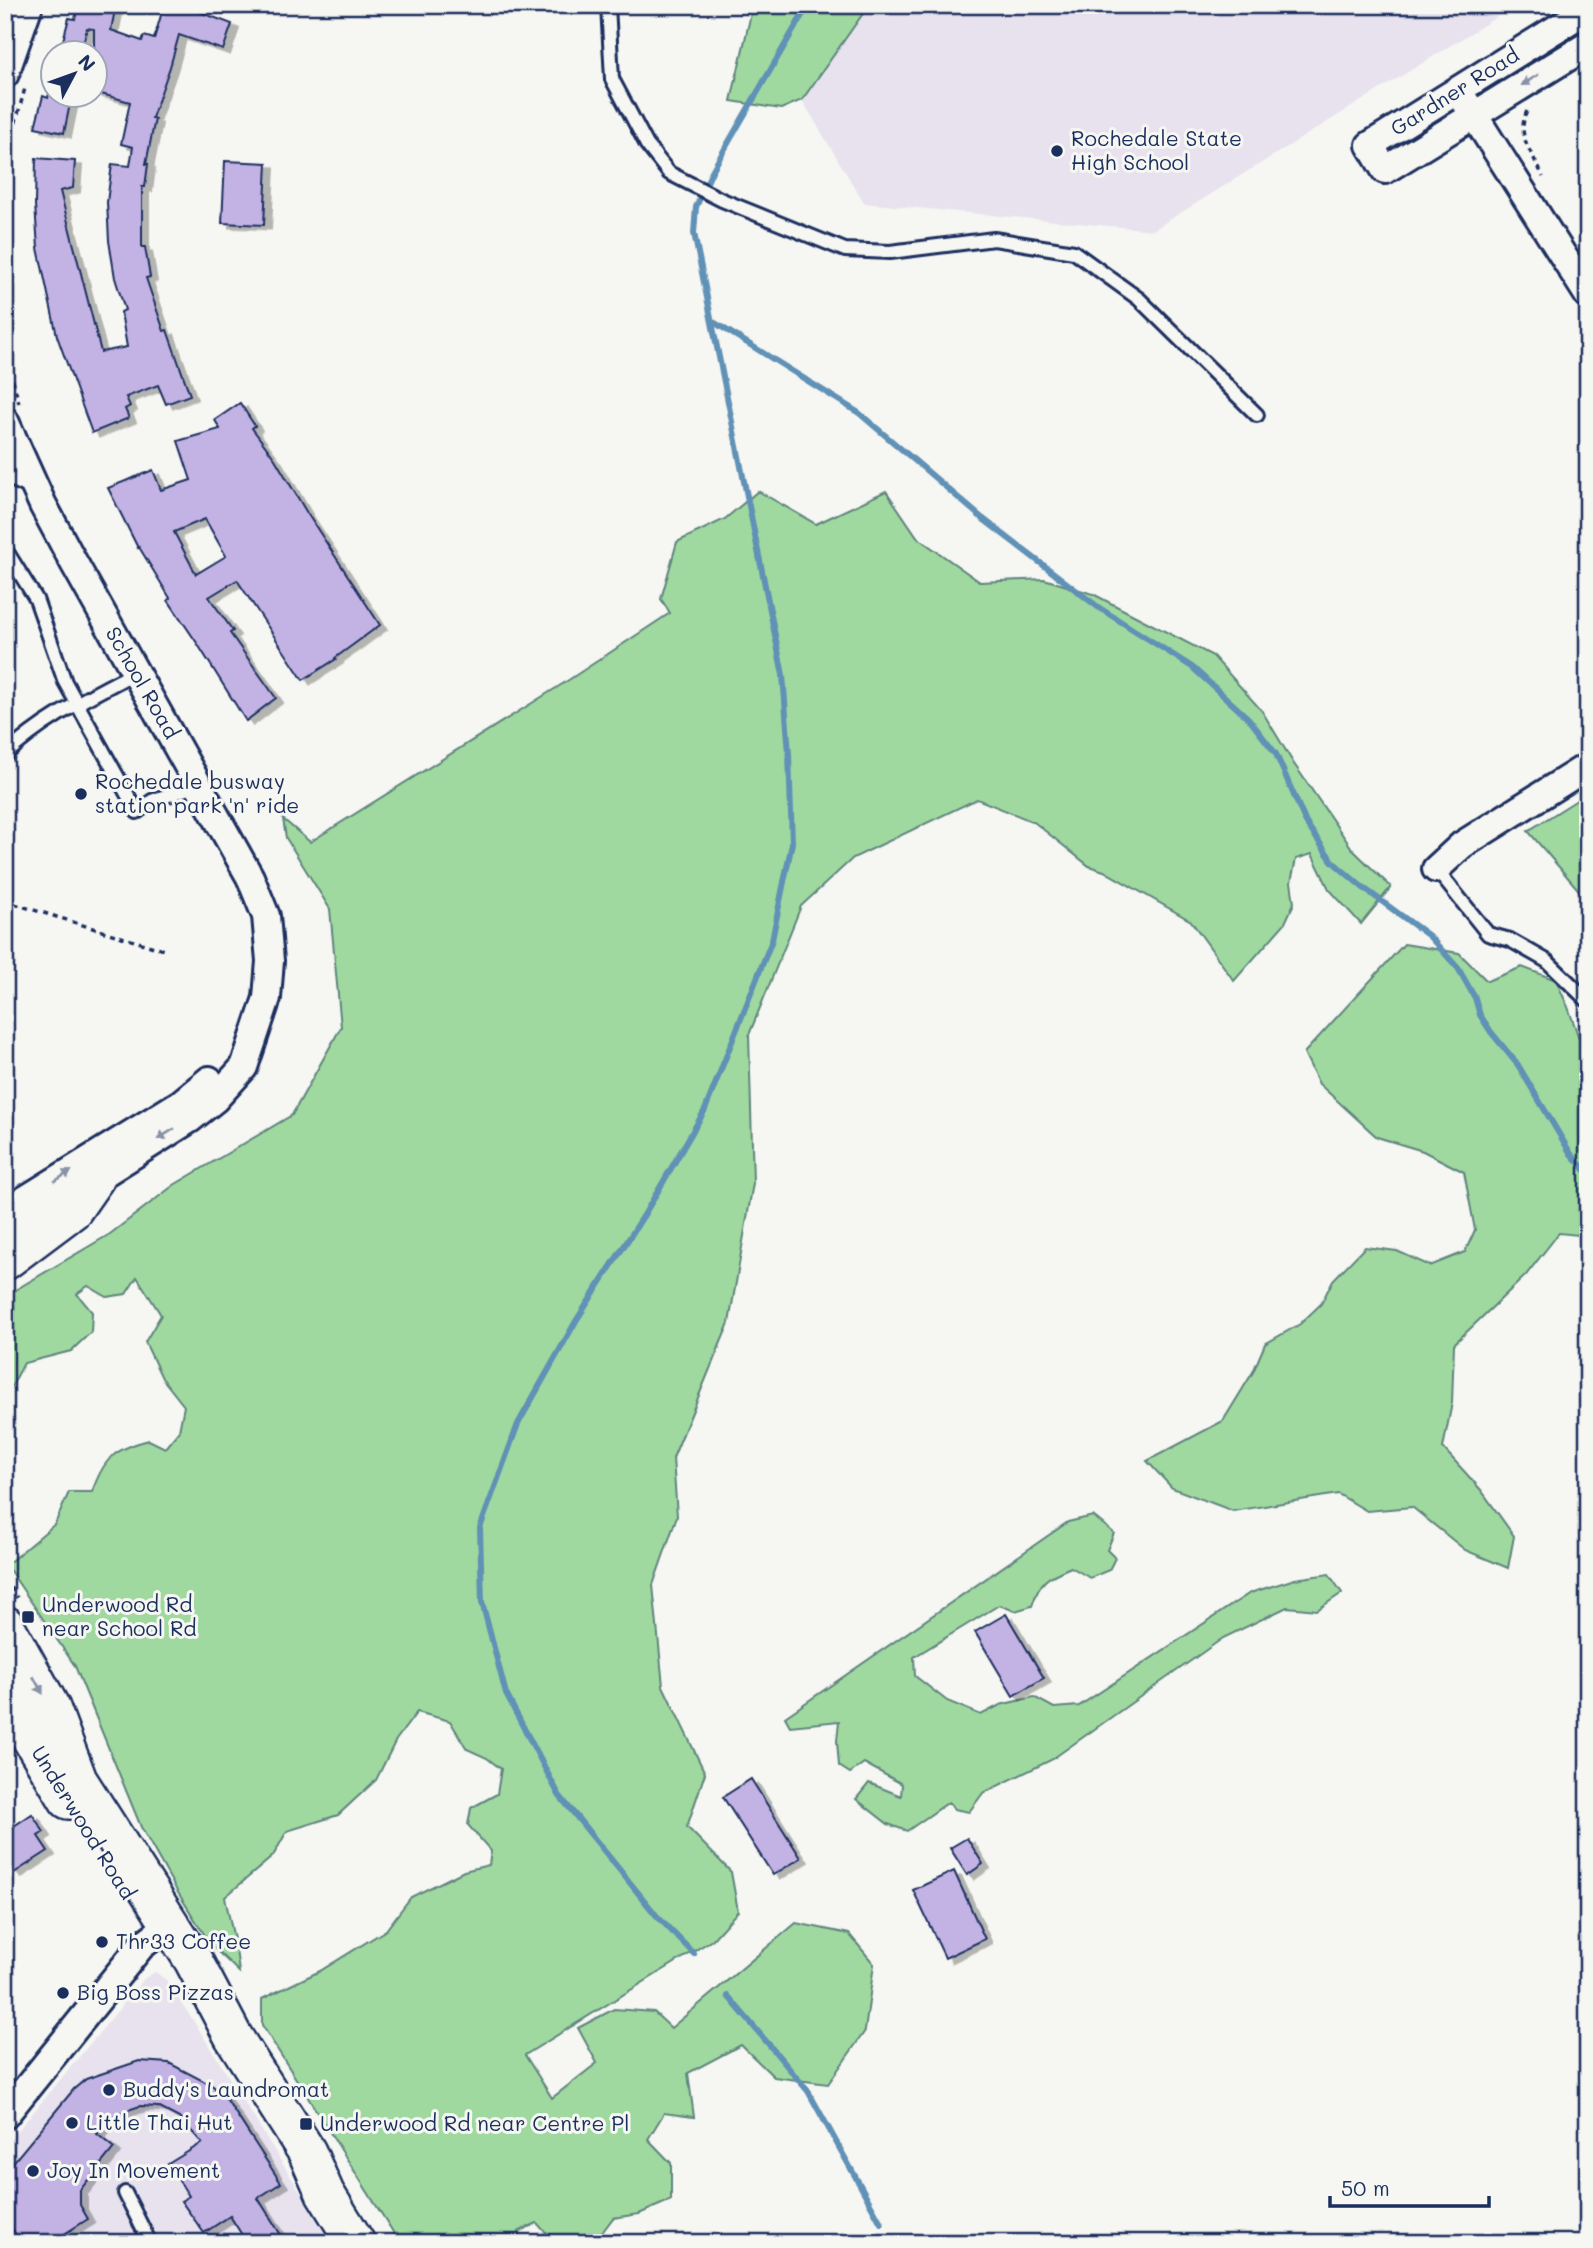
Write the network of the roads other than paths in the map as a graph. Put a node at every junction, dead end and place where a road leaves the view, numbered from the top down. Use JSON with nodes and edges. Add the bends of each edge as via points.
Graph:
{"nodes":[{"id":1,"x":29,"y":5,"type":"edge"},
{"id":2,"x":608,"y":5,"type":"edge"},
{"id":3,"x":1588,"y":9,"type":"edge"},
{"id":4,"x":1588,"y":45,"type":"edge"},
{"id":5,"x":5,"y":74,"type":"edge"},
{"id":6,"x":1459,"y":90,"type":"junction"},
{"id":7,"x":1474,"y":115,"type":"junction"},
{"id":8,"x":1588,"y":295,"type":"edge"},
{"id":9,"x":12,"y":412,"type":"edge"},
{"id":10,"x":1257,"y":415,"type":"dead end"},
{"id":11,"x":12,"y":453,"type":"edge"},
{"id":12,"x":5,"y":479,"type":"edge"},
{"id":13,"x":37,"y":491,"type":"junction"},
{"id":14,"x":5,"y":549,"type":"edge"},
{"id":15,"x":136,"y":672,"type":"junction"},
{"id":16,"x":77,"y":703,"type":"junction"},
{"id":17,"x":5,"y":755,"type":"edge"},
{"id":18,"x":1588,"y":766,"type":"edge"},
{"id":19,"x":199,"y":784,"type":"junction"},
{"id":20,"x":1436,"y":869,"type":"joint"},
{"id":21,"x":1587,"y":1000,"type":"edge"},
{"id":22,"x":256,"y":1030,"type":"junction"},
{"id":23,"x":96,"y":1177,"type":"junction"},
{"id":24,"x":5,"y":1212,"type":"edge"},
{"id":25,"x":5,"y":1236,"type":"edge"},
{"id":26,"x":5,"y":1261,"type":"edge"},
{"id":27,"x":5,"y":1625,"type":"edge"},
{"id":28,"x":5,"y":1695,"type":"edge"},
{"id":29,"x":162,"y":1930,"type":"junction"},
{"id":30,"x":5,"y":2115,"type":"edge"},
{"id":31,"x":125,"y":2193,"type":"dead end"},
{"id":32,"x":146,"y":2243,"type":"edge"},
{"id":33,"x":356,"y":2243,"type":"edge"}],
"edges":[{"from":1,"to":5,"type":"street"},
{"from":2,"to":10,"type":"lane","via":[[612,79],[647,145],[669,173],[845,250],[890,252],[994,239],[1074,251],[1139,299]]},
{"from":3,"to":6,"type":"street","name":"Gardner Road"},
{"from":4,"to":7,"type":"street","name":"Gardner Road","one_way":true},
{"from":6,"to":7,"type":"street"},
{"from":6,"to":7,"type":"street","name":"Gardner Road","via":[[1370,145],[1385,170]]},
{"from":7,"to":8,"type":"street"},
{"from":9,"to":11,"type":"street","name":"School Road"},
{"from":11,"to":13,"type":"street","name":"School Road"},
{"from":12,"to":13,"type":"lane"},
{"from":13,"to":15,"type":"street","name":"School Road"},
{"from":14,"to":16,"type":"lane","via":[[36,599],[55,658]]},
{"from":15,"to":16,"type":"lane"},
{"from":15,"to":19,"type":"street","name":"School Road"},
{"from":16,"to":17,"type":"lane"},
{"from":16,"to":19,"type":"lane","via":[[137,812],[152,801]]},
{"from":18,"to":20,"type":"street","via":[[1462,845]]},
{"from":19,"to":22,"type":"street","name":"School Road","via":[[266,916],[267,998]]},
{"from":20,"to":21,"type":"lane","via":[[1488,934],[1510,940],[1547,961]]},
{"from":22,"to":23,"type":"street","name":"School Road","one_way":true,"via":[[244,1067],[215,1099]]},
{"from":24,"to":22,"type":"street","name":"School Road","one_way":true,"via":[[181,1103]]},
{"from":23,"to":25,"type":"street","name":"School Road"},
{"from":23,"to":26,"type":"main road","via":[[73,1210]]},
{"from":27,"to":29,"type":"main road","name":"Underwood Road","one_way":true,"via":[[51,1708],[78,1780]]},
{"from":28,"to":29,"type":"main road","name":"Underwood Road","via":[[54,1777]]},
{"from":29,"to":30,"type":"street","via":[[141,1946]]},
{"from":29,"to":33,"type":"main road","name":"Underwood Road","via":[[288,2152],[325,2193]]},
{"from":31,"to":32,"type":"lane"}]}
